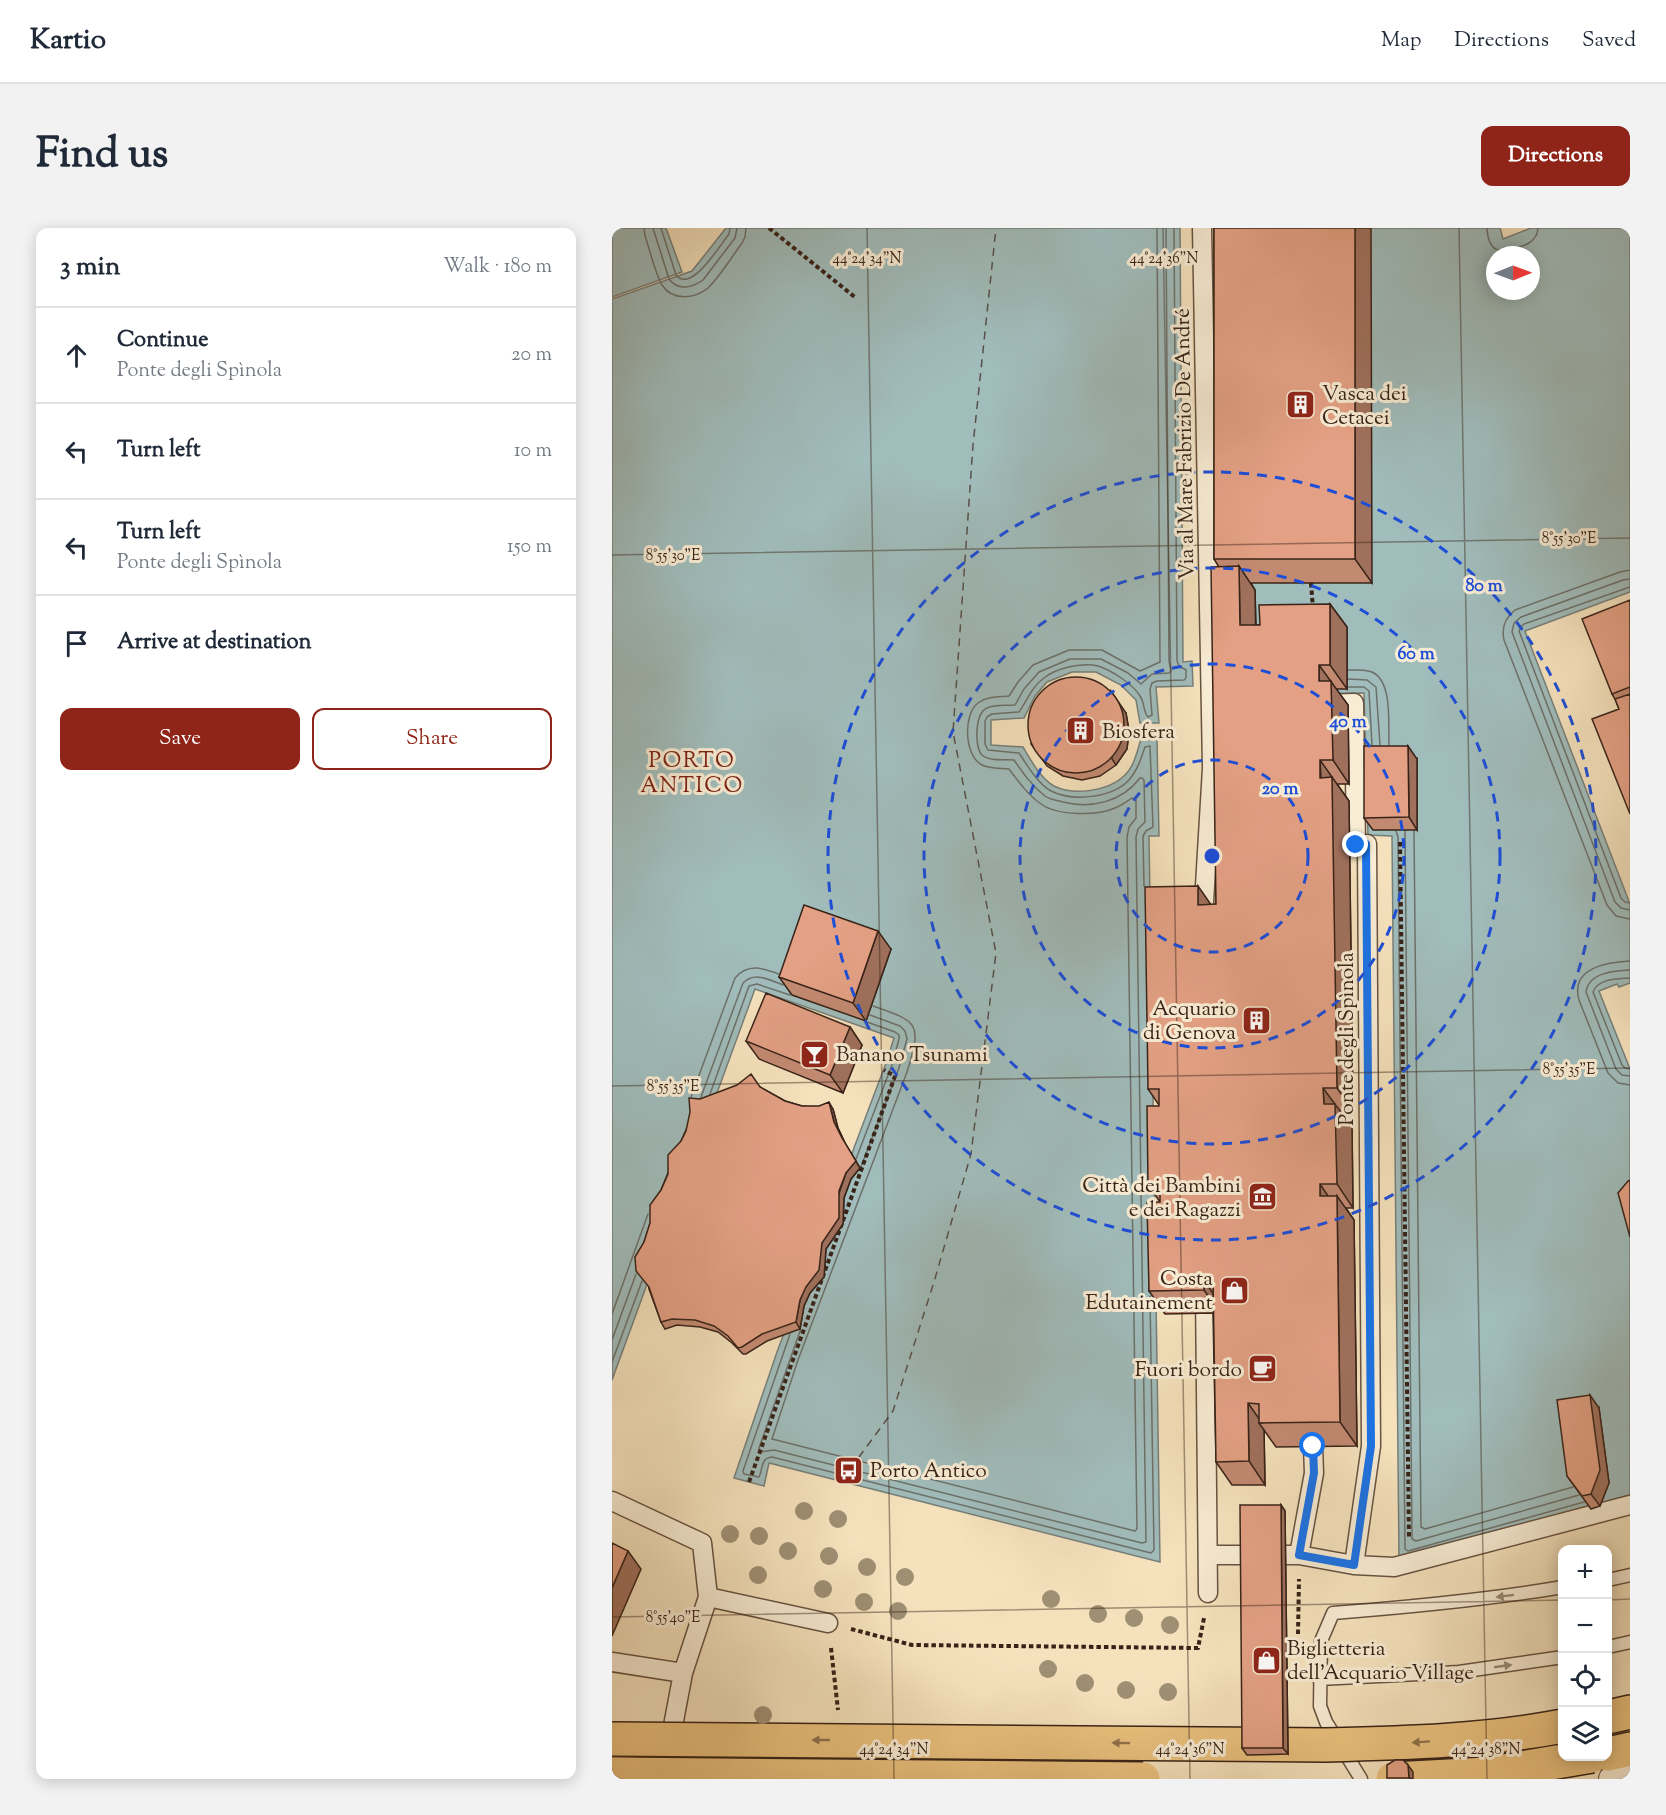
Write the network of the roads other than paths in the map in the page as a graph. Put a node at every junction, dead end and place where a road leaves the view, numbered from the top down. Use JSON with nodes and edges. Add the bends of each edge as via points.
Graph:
{"nodes":[{"id":1,"x":1202,"y":228,"type":"edge"},
{"id":2,"x":1307,"y":704,"type":"edge"},
{"id":3,"x":1203,"y":939,"type":"edge"},
{"id":4,"x":1205,"y":1266,"type":"edge"},
{"id":5,"x":1309,"y":1421,"type":"edge"},
{"id":6,"x":612,"y":1501,"type":"edge"},
{"id":7,"x":1630,"y":1504,"type":"edge"},
{"id":8,"x":1208,"y":1555,"type":"junction"},
{"id":9,"x":1299,"y":1555,"type":"junction"},
{"id":10,"x":1354,"y":1565,"type":"junction"},
{"id":11,"x":1630,"y":1575,"type":"edge"},
{"id":12,"x":1612,"y":1579,"type":"edge"},
{"id":13,"x":1558,"y":1588,"type":"edge"},
{"id":14,"x":1208,"y":1593,"type":"road end"},
{"id":15,"x":708,"y":1597,"type":"junction"},
{"id":16,"x":828,"y":1623,"type":"road end"},
{"id":17,"x":1630,"y":1642,"type":"edge"},
{"id":18,"x":1612,"y":1646,"type":"edge"},
{"id":19,"x":1558,"y":1658,"type":"edge"},
{"id":20,"x":612,"y":1662,"type":"edge"},
{"id":21,"x":683,"y":1673,"type":"junction"},
{"id":22,"x":1319,"y":1679,"type":"junction"},
{"id":23,"x":1558,"y":1727,"type":"edge"},
{"id":24,"x":612,"y":1739,"type":"edge"},
{"id":25,"x":1527,"y":1747,"type":"dead end"},
{"id":26,"x":1568,"y":1761,"type":"edge"},
{"id":27,"x":1630,"y":1773,"type":"edge"},
{"id":28,"x":612,"y":1774,"type":"edge"},
{"id":29,"x":663,"y":1779,"type":"edge"},
{"id":30,"x":1143,"y":1779,"type":"edge"},
{"id":31,"x":1360,"y":1779,"type":"edge"},
{"id":32,"x":1393,"y":1779,"type":"edge"},
{"id":33,"x":1446,"y":1779,"type":"edge"},
{"id":34,"x":1612,"y":1779,"type":"edge"}],
"edges":[{"from":1,"to":3,"type":"street","name":"Via al Mare Fabrizio De André","via":[[1210,660],[1218,742],[1212,768]]},
{"from":2,"to":10,"type":"street","name":"Ponte degli Spìnola","via":[[1354,703],[1356,845],[1366,844],[1371,1446]]},
{"from":4,"to":8,"type":"street"},
{"from":5,"to":9,"type":"street","via":[[1314,1473]]},
{"from":6,"to":15,"type":"street","via":[[702,1543]]},
{"from":7,"to":10,"type":"street","via":[[1394,1567]]},
{"from":8,"to":9,"type":"street"},
{"from":8,"to":14,"type":"street"},
{"from":9,"to":10,"type":"street"},
{"from":11,"to":12,"type":"lane"},
{"from":13,"to":22,"type":"lane","one_way":true,"via":[[1434,1605],[1333,1613],[1321,1641]]},
{"from":15,"to":16,"type":"street"},
{"from":15,"to":21,"type":"street"},
{"from":17,"to":18,"type":"lane"},
{"from":22,"to":19,"type":"lane","one_way":true,"via":[[1459,1672]]},
{"from":20,"to":21,"type":"street"},
{"from":21,"to":29,"type":"street"},
{"from":22,"to":31,"type":"lane","via":[[1320,1706],[1326,1722]]},
{"from":23,"to":24,"type":"highway","one_way":true,"bridge":true,"via":[[1479,1737],[1325,1745]]},
{"from":25,"to":33,"type":"lane","via":[[1468,1759]]},
{"from":26,"to":32,"type":"highway","bridge":true,"via":[[1486,1774]]},
{"from":27,"to":34,"type":"street"},
{"from":28,"to":30,"type":"highway","bridge":true}]}
